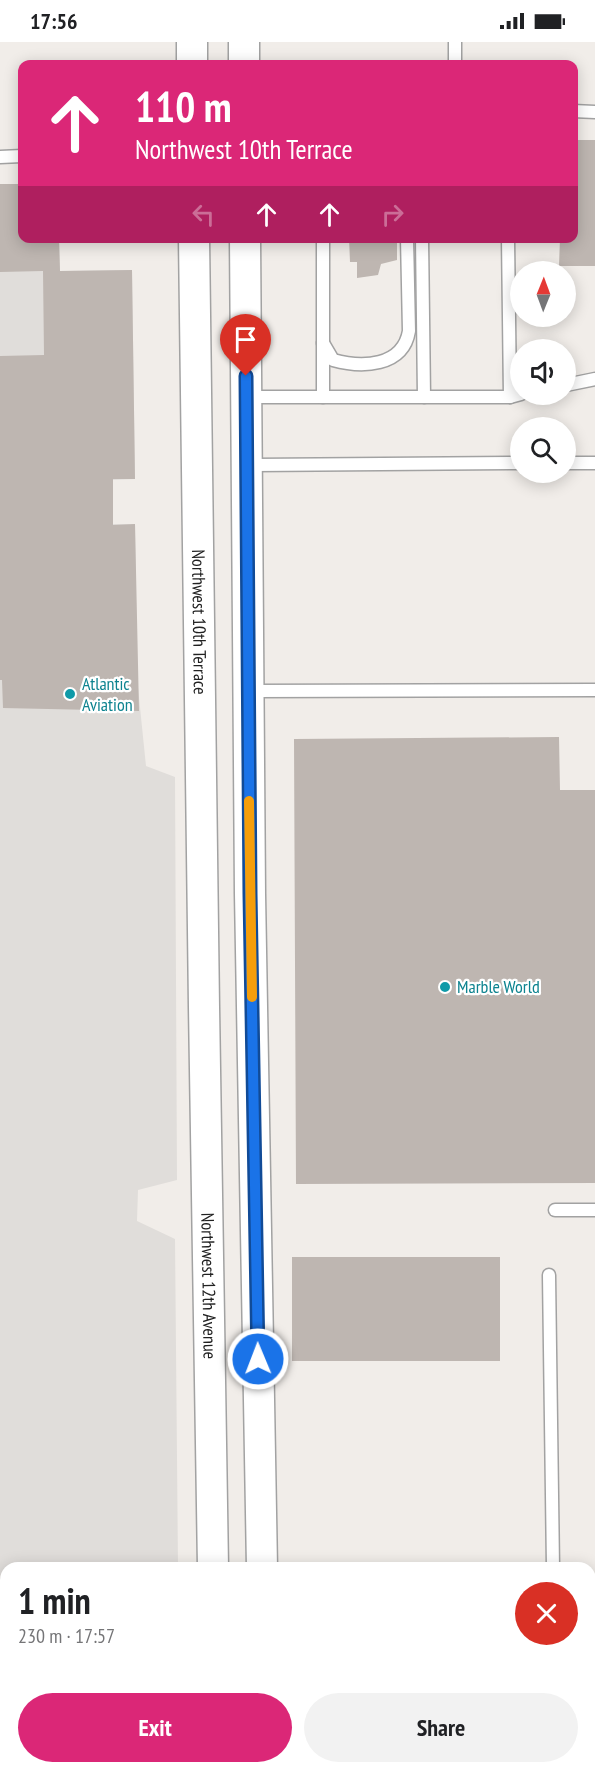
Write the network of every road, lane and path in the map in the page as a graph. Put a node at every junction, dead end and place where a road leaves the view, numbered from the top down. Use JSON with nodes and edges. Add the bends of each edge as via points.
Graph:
{"nodes":[{"id":1,"x":192,"y":42,"type":"edge"},
{"id":2,"x":244,"y":42,"type":"edge"},
{"id":3,"x":455,"y":42,"type":"edge"},
{"id":4,"x":192,"y":60,"type":"edge"},
{"id":5,"x":244,"y":60,"type":"edge"},
{"id":6,"x":455,"y":60,"type":"edge"},
{"id":7,"x":578,"y":111,"type":"edge"},
{"id":8,"x":595,"y":112,"type":"edge"},
{"id":9,"x":18,"y":156,"type":"edge"},
{"id":10,"x":0,"y":157,"type":"edge"},
{"id":11,"x":194,"y":243,"type":"edge"},
{"id":12,"x":245,"y":243,"type":"edge"},
{"id":13,"x":323,"y":243,"type":"edge"},
{"id":14,"x":408,"y":243,"type":"edge"},
{"id":15,"x":422,"y":243,"type":"edge"},
{"id":16,"x":508,"y":243,"type":"edge"},
{"id":17,"x":512,"y":339,"type":"edge"},
{"id":18,"x":323,"y":343,"type":"junction"},
{"id":19,"x":595,"y":379,"type":"edge"},
{"id":20,"x":576,"y":383,"type":"edge"},
{"id":21,"x":510,"y":396,"type":"edge"},
{"id":22,"x":247,"y":397,"type":"junction"},
{"id":23,"x":323,"y":397,"type":"junction"},
{"id":24,"x":424,"y":397,"type":"junction"},
{"id":25,"x":510,"y":463,"type":"edge"},
{"id":26,"x":576,"y":463,"type":"edge"},
{"id":27,"x":595,"y":463,"type":"edge"},
{"id":28,"x":247,"y":465,"type":"junction"},
{"id":29,"x":595,"y":690,"type":"edge"},
{"id":30,"x":249,"y":691,"type":"junction"},
{"id":31,"x":249,"y":733,"type":"junction"},
{"id":32,"x":201,"y":735,"type":"junction"},
{"id":33,"x":204,"y":1007,"type":"joint"},
{"id":34,"x":555,"y":1210,"type":"dead end"},
{"id":35,"x":595,"y":1210,"type":"edge"},
{"id":36,"x":549,"y":1275,"type":"dead end"},
{"id":37,"x":213,"y":1562,"type":"edge"},
{"id":38,"x":262,"y":1562,"type":"edge"},
{"id":39,"x":553,"y":1562,"type":"edge"}],
"edges":[{"from":1,"to":4,"type":"street"},
{"from":2,"to":5,"type":"street"},
{"from":3,"to":6,"type":"lane"},
{"from":7,"to":8,"type":"lane"},
{"from":9,"to":10,"type":"lane"},
{"from":11,"to":32,"type":"street","name":"Northwest 10th Terrace"},
{"from":12,"to":22,"type":"street"},
{"from":13,"to":18,"type":"lane"},
{"from":14,"to":18,"type":"lane","via":[[409,331],[398,354],[383,362],[347,364],[333,360]]},
{"from":15,"to":24,"type":"lane"},
{"from":16,"to":17,"type":"lane"},
{"from":18,"to":23,"type":"lane"},
{"from":19,"to":20,"type":"lane"},
{"from":21,"to":24,"type":"lane"},
{"from":22,"to":23,"type":"lane"},
{"from":22,"to":28,"type":"street"},
{"from":23,"to":24,"type":"lane"},
{"from":25,"to":28,"type":"lane"},
{"from":26,"to":27,"type":"lane"},
{"from":28,"to":30,"type":"street"},
{"from":29,"to":30,"type":"lane"},
{"from":30,"to":31,"type":"street"},
{"from":31,"to":32,"type":"street"},
{"from":31,"to":38,"type":"street"},
{"from":32,"to":33,"type":"street","name":"Northwest 10th Terrace"},
{"from":33,"to":37,"type":"street","name":"Northwest 12th Avenue"},
{"from":34,"to":35,"type":"lane"},
{"from":36,"to":39,"type":"lane"}]}
